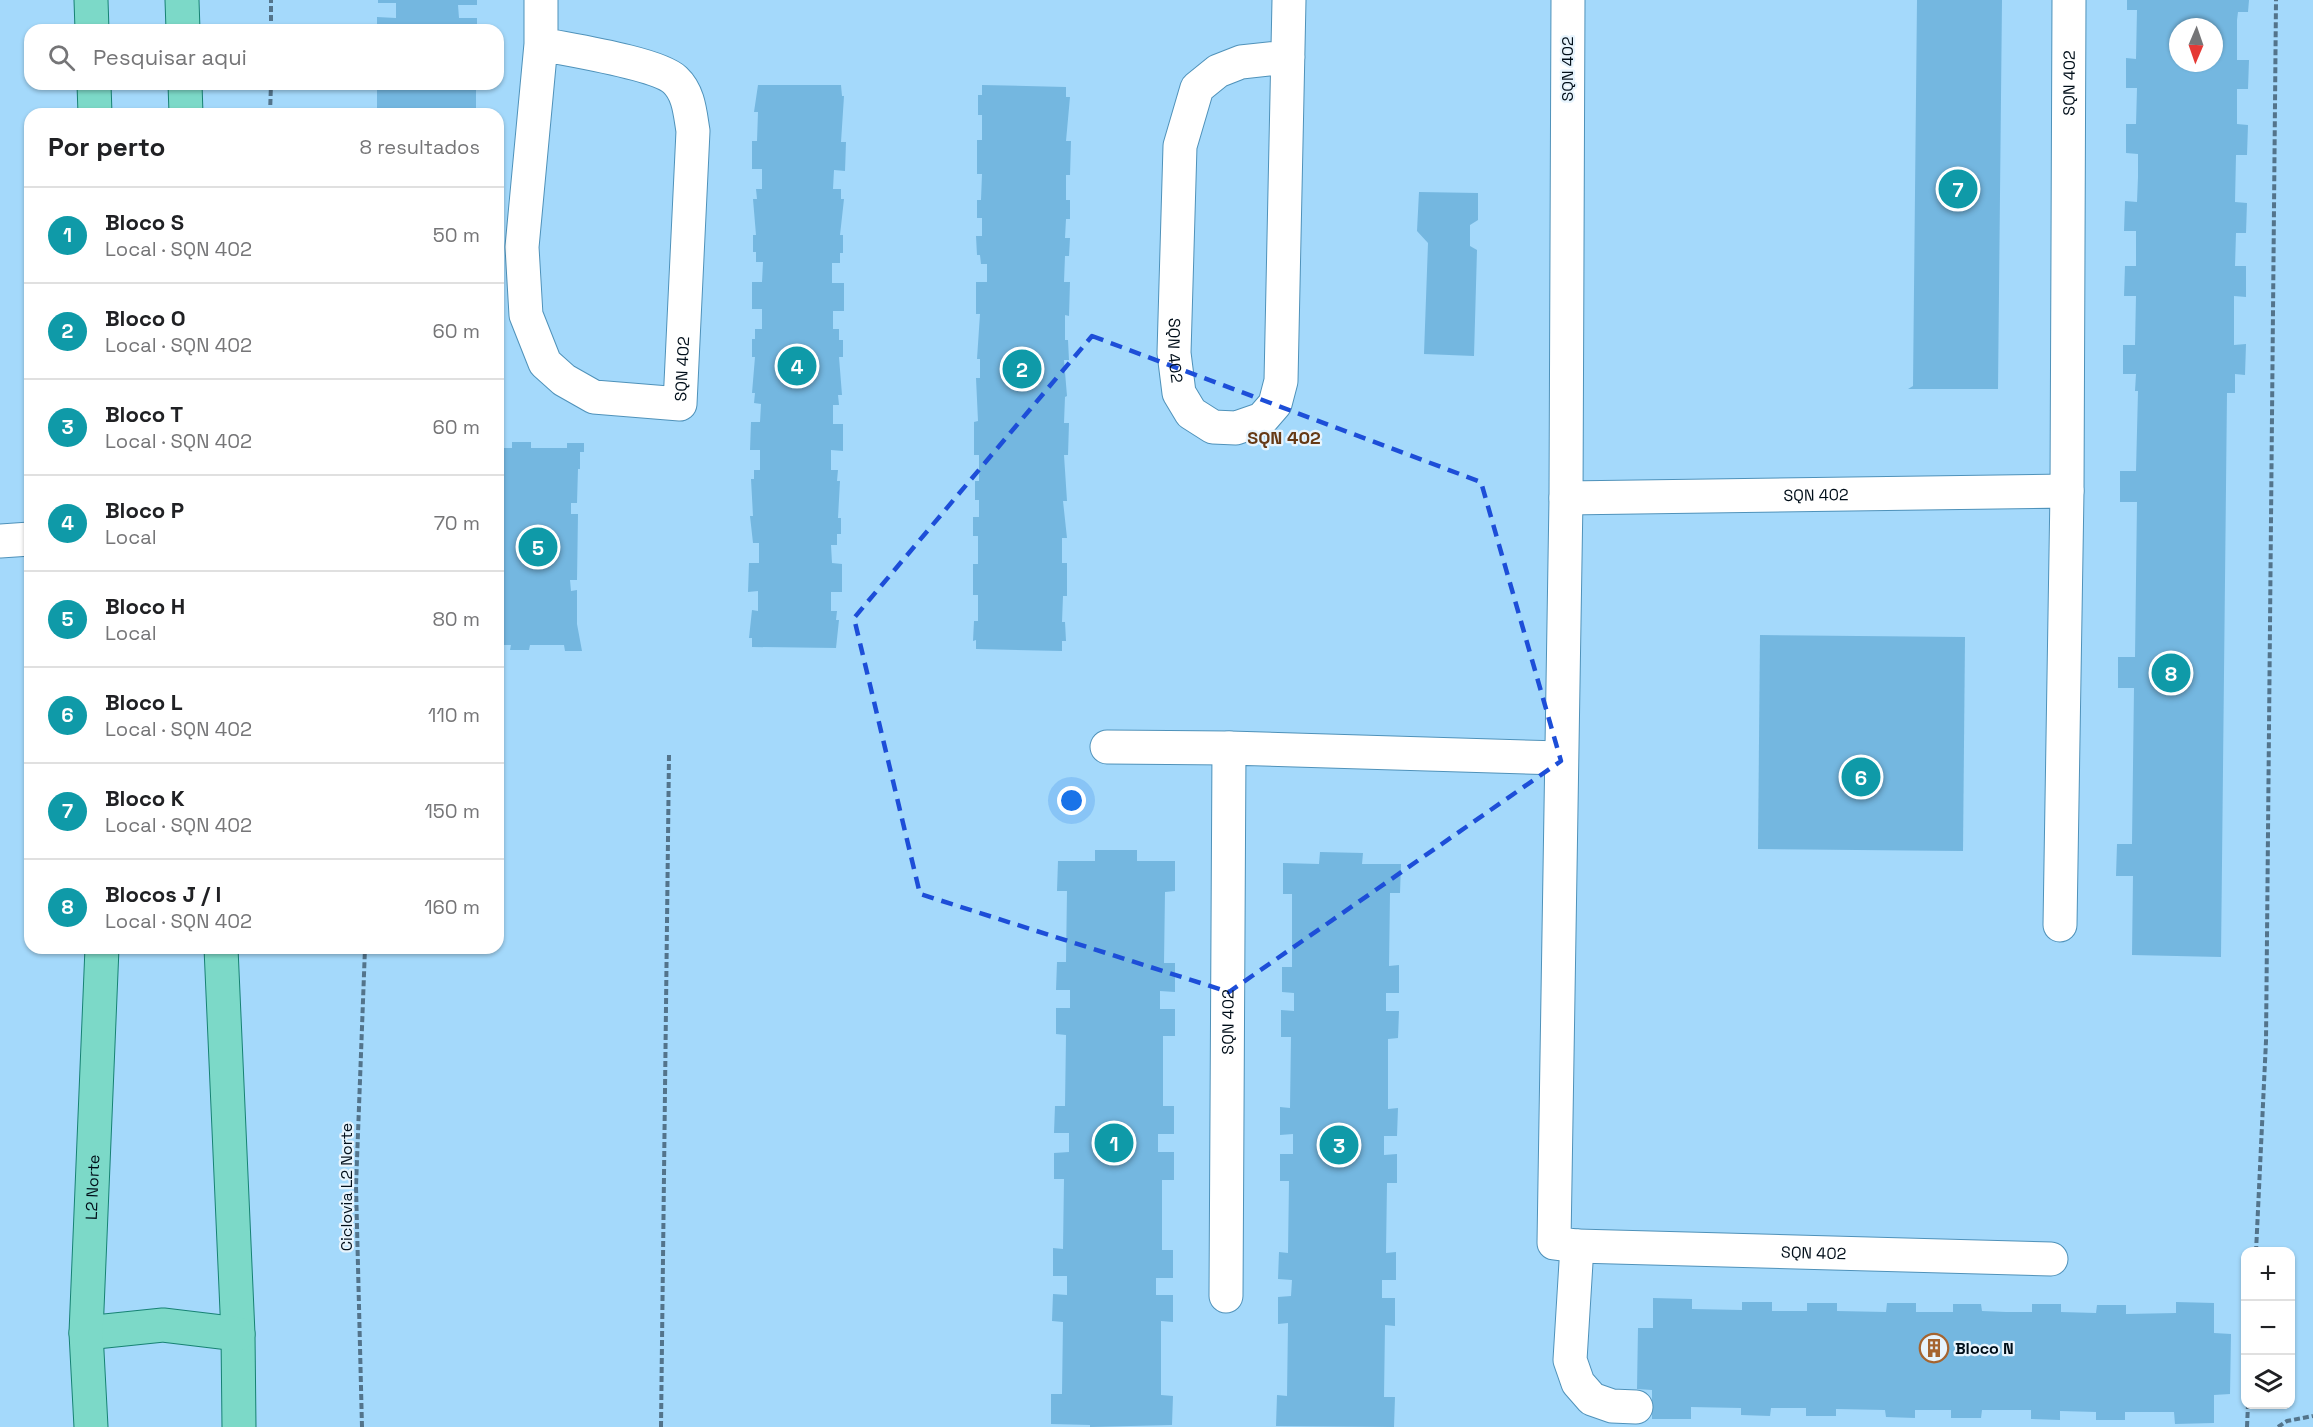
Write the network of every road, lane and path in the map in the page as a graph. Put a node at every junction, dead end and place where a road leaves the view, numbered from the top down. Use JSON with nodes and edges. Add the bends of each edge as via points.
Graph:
{"nodes":[{"id":1,"x":91,"y":0,"type":"edge"},
{"id":2,"x":182,"y":0,"type":"edge"},
{"id":3,"x":271,"y":0,"type":"edge"},
{"id":4,"x":541,"y":0,"type":"edge"},
{"id":5,"x":1289,"y":0,"type":"edge"},
{"id":6,"x":1568,"y":0,"type":"edge"},
{"id":7,"x":2069,"y":0,"type":"edge"},
{"id":8,"x":2276,"y":0,"type":"edge"},
{"id":9,"x":92,"y":24,"type":"edge"},
{"id":10,"x":183,"y":24,"type":"edge"},
{"id":11,"x":271,"y":24,"type":"edge"},
{"id":12,"x":542,"y":44,"type":"junction"},
{"id":13,"x":1288,"y":57,"type":"junction"},
{"id":14,"x":94,"y":90,"type":"edge"},
{"id":15,"x":185,"y":90,"type":"edge"},
{"id":16,"x":271,"y":90,"type":"edge"},
{"id":17,"x":95,"y":108,"type":"edge"},
{"id":18,"x":186,"y":108,"type":"edge"},
{"id":19,"x":270,"y":108,"type":"edge"},
{"id":20,"x":2067,"y":491,"type":"junction"},
{"id":21,"x":1566,"y":498,"type":"junction"},
{"id":22,"x":24,"y":539,"type":"edge"},
{"id":23,"x":0,"y":541,"type":"edge"},
{"id":24,"x":1107,"y":747,"type":"dead end"},
{"id":25,"x":1229,"y":748,"type":"junction"},
{"id":26,"x":669,"y":754,"type":"dead end"},
{"id":27,"x":1561,"y":758,"type":"junction"},
{"id":28,"x":2060,"y":925,"type":"dead end"},
{"id":29,"x":102,"y":954,"type":"edge"},
{"id":30,"x":221,"y":954,"type":"edge"},
{"id":31,"x":365,"y":954,"type":"edge"},
{"id":32,"x":1577,"y":1246,"type":"junction"},
{"id":33,"x":2256,"y":1247,"type":"edge"},
{"id":34,"x":2051,"y":1259,"type":"dead end"},
{"id":35,"x":1226,"y":1296,"type":"dead end"},
{"id":36,"x":86,"y":1333,"type":"junction"},
{"id":37,"x":238,"y":1334,"type":"junction"},
{"id":38,"x":1636,"y":1407,"type":"dead end"},
{"id":39,"x":2248,"y":1409,"type":"edge"},
{"id":40,"x":2313,"y":1416,"type":"edge"},
{"id":41,"x":91,"y":1427,"type":"edge"},
{"id":42,"x":238,"y":1427,"type":"edge"},
{"id":43,"x":362,"y":1427,"type":"edge"},
{"id":44,"x":661,"y":1427,"type":"edge"},
{"id":45,"x":2247,"y":1427,"type":"edge"},
{"id":46,"x":2278,"y":1427,"type":"edge"}],
"edges":[{"from":1,"to":9,"type":"main road"},
{"from":2,"to":10,"type":"main road"},
{"from":3,"to":11,"type":"path"},
{"from":4,"to":12,"type":"street","name":"SQN 402"},
{"from":5,"to":13,"type":"street","name":"SQN 402"},
{"from":6,"to":21,"type":"street","name":"SQN 402"},
{"from":7,"to":20,"type":"street","name":"SQN 402"},
{"from":8,"to":33,"type":"path","via":[[2266,1041]]},
{"from":12,"to":12,"type":"street","name":"SQN 402","via":[[522,247],[526,315],[545,363],[564,380],[594,397],[680,404],[693,131],[687,98],[674,79],[654,69]]},
{"from":13,"to":13,"type":"street","name":"SQN 402","via":[[1281,381],[1275,404],[1262,419],[1236,428],[1213,427],[1191,413],[1179,393],[1175,363],[1180,146],[1197,88],[1204,82],[1218,71],[1241,62]]},
{"from":14,"to":17,"type":"main road"},
{"from":15,"to":18,"type":"main road"},
{"from":16,"to":19,"type":"path"},
{"from":20,"to":21,"type":"street","name":"SQN 402"},
{"from":20,"to":28,"type":"street","name":"SQN 402"},
{"from":21,"to":27,"type":"street","name":"SQN 402"},
{"from":22,"to":23,"type":"street"},
{"from":24,"to":25,"type":"street"},
{"from":25,"to":27,"type":"street"},
{"from":25,"to":35,"type":"street","name":"SQN 402"},
{"from":26,"to":44,"type":"path"},
{"from":27,"to":32,"type":"street","name":"SQN 402","via":[[1554,1243]]},
{"from":29,"to":36,"type":"main road","name":"L2 Norte"},
{"from":30,"to":37,"type":"main road"},
{"from":31,"to":43,"type":"path","name":"Ciclovia L2 Norte","via":[[356,1186]]},
{"from":32,"to":34,"type":"street","name":"SQN 402"},
{"from":32,"to":38,"type":"street","via":[[1570,1360],[1578,1383],[1592,1399],[1612,1406]]},
{"from":36,"to":37,"type":"main road","via":[[163,1325]]},
{"from":36,"to":41,"type":"main road","name":"L2 Norte"},
{"from":37,"to":42,"type":"main road"},
{"from":39,"to":45,"type":"path"},
{"from":40,"to":46,"type":"path","via":[[2287,1421]]}]}
